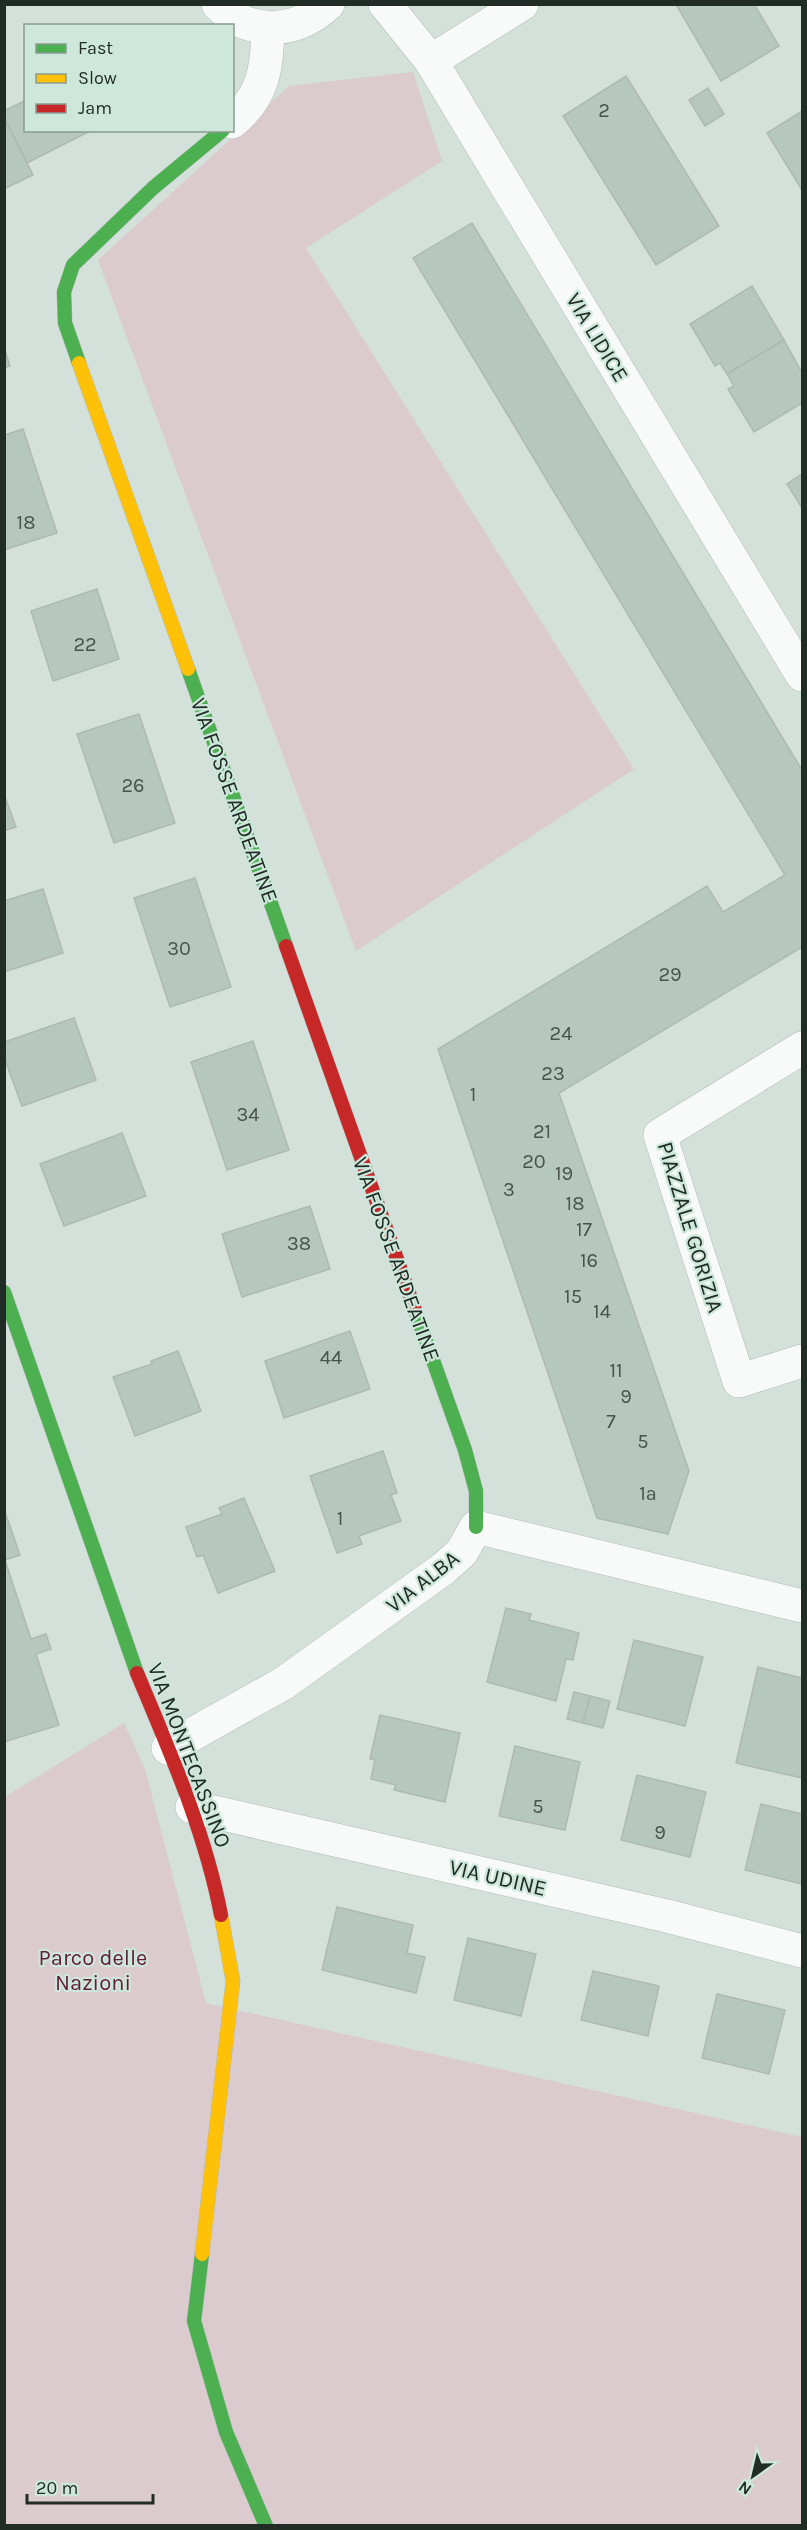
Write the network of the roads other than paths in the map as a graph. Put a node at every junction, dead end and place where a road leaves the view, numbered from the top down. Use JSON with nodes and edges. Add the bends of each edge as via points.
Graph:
{"nodes":[{"id":1,"x":218,"y":4,"type":"edge"},
{"id":2,"x":328,"y":4,"type":"edge"},
{"id":3,"x":385,"y":4,"type":"edge"},
{"id":4,"x":522,"y":4,"type":"edge"},
{"id":5,"x":268,"y":29,"type":"junction"},
{"id":6,"x":431,"y":61,"type":"junction"},
{"id":7,"x":234,"y":120,"type":"edge"},
{"id":8,"x":221,"y":132,"type":"edge"},
{"id":9,"x":802,"y":675,"type":"edge"},
{"id":10,"x":802,"y":1048,"type":"edge"},
{"id":11,"x":4,"y":1292,"type":"edge"},
{"id":12,"x":802,"y":1361,"type":"edge"},
{"id":13,"x":476,"y":1527,"type":"junction"},
{"id":14,"x":802,"y":1606,"type":"edge"},
{"id":15,"x":168,"y":1749,"type":"junction"},
{"id":16,"x":192,"y":1807,"type":"junction"},
{"id":17,"x":802,"y":1950,"type":"edge"},
{"id":18,"x":272,"y":2524,"type":"edge"}],
"edges":[{"from":1,"to":5,"type":"street","via":[[246,24]]},
{"from":2,"to":5,"type":"street","via":[[310,19],[290,27]]},
{"from":3,"to":6,"type":"street","name":"VIA LIDICE"},
{"from":4,"to":6,"type":"street"},
{"from":5,"to":7,"type":"street","via":[[261,85],[249,109]]},
{"from":6,"to":9,"type":"street","name":"VIA LIDICE"},
{"from":8,"to":13,"type":"street","name":"VIA FOSSE ARDEATINE","via":[[153,188],[73,265],[64,292],[65,323],[465,1450],[476,1491]]},
{"from":10,"to":12,"type":"street","name":"PIAZZALE GORIZIA","via":[[660,1135],[740,1381]]},
{"from":11,"to":15,"type":"street","name":"VIA MONTECASSINO","via":[[126,1648]]},
{"from":13,"to":14,"type":"street","name":"VIA ALBA"},
{"from":13,"to":15,"type":"street","name":"VIA ALBA","via":[[462,1552],[443,1569],[294,1676]]},
{"from":15,"to":16,"type":"street","name":"VIA MONTECASSINO"},
{"from":16,"to":17,"type":"street","name":"VIA UDINE"},
{"from":16,"to":18,"type":"street","name":"VIA MONTECASSINO","via":[[216,1889],[234,1981],[194,2321],[226,2432]]}]}
